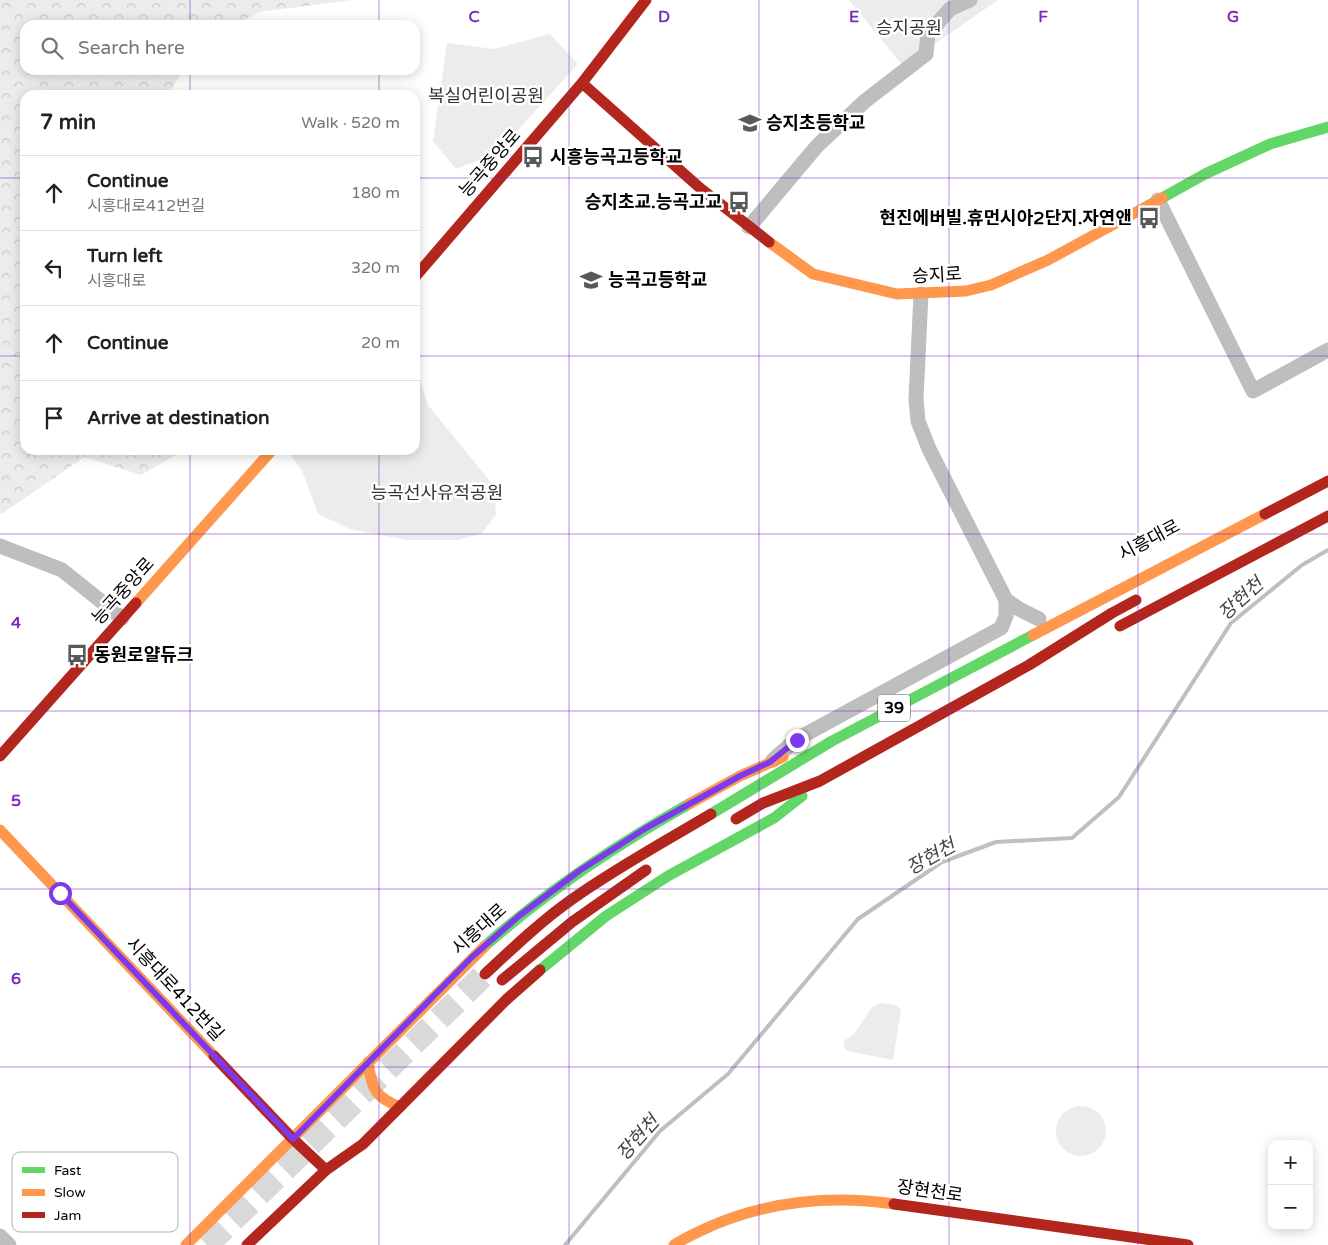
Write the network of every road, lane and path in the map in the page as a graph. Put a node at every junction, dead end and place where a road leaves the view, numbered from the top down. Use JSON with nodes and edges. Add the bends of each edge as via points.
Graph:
{"nodes":[{"id":1,"x":646,"y":0,"type":"edge"},
{"id":2,"x":970,"y":0,"type":"edge"},
{"id":3,"x":582,"y":83,"type":"junction"},
{"id":4,"x":1328,"y":127,"type":"edge"},
{"id":5,"x":1158,"y":200,"type":"junction"},
{"id":6,"x":749,"y":227,"type":"junction"},
{"id":7,"x":420,"y":271,"type":"edge"},
{"id":8,"x":922,"y":294,"type":"junction"},
{"id":9,"x":1328,"y":350,"type":"edge"},
{"id":10,"x":268,"y":455,"type":"edge"},
{"id":11,"x":1328,"y":481,"type":"edge"},
{"id":12,"x":1328,"y":516,"type":"edge"},
{"id":13,"x":0,"y":546,"type":"edge"},
{"id":14,"x":1147,"y":594,"type":"dead end"},
{"id":15,"x":1006,"y":600,"type":"junction"},
{"id":16,"x":1043,"y":617,"type":"joint"},
{"id":17,"x":122,"y":618,"type":"junction"},
{"id":18,"x":1111,"y":631,"type":"dead end"},
{"id":19,"x":1092,"y":638,"type":"dead end"},
{"id":20,"x":991,"y":656,"type":"junction"},
{"id":21,"x":1029,"y":665,"type":"junction"},
{"id":22,"x":832,"y":741,"type":"junction"},
{"id":23,"x":0,"y":756,"type":"edge"},
{"id":24,"x":770,"y":762,"type":"junction"},
{"id":25,"x":820,"y":781,"type":"junction"},
{"id":26,"x":730,"y":822,"type":"dead end"},
{"id":27,"x":0,"y":830,"type":"edge"},
{"id":28,"x":654,"y":866,"type":"dead end"},
{"id":29,"x":485,"y":974,"type":"tunnel mouth"},
{"id":30,"x":495,"y":986,"type":"dead end"},
{"id":31,"x":368,"y":1062,"type":"junction"},
{"id":32,"x":400,"y":1107,"type":"junction"},
{"id":33,"x":293,"y":1139,"type":"junction"},
{"id":34,"x":326,"y":1170,"type":"junction"},
{"id":35,"x":0,"y":1236,"type":"edge"},
{"id":36,"x":9,"y":1245,"type":"edge"},
{"id":37,"x":186,"y":1245,"type":"edge"},
{"id":38,"x":247,"y":1245,"type":"edge"},
{"id":39,"x":674,"y":1245,"type":"edge"},
{"id":40,"x":1188,"y":1245,"type":"edge"}],
"edges":[{"from":1,"to":3,"type":"main road","name":"능곡중앙로"},
{"from":2,"to":6,"type":"street","via":[[950,10],[928,34],[926,54],[865,101],[817,146]]},
{"from":3,"to":6,"type":"main road","name":"승지로"},
{"from":3,"to":7,"type":"main road","name":"능곡중앙로"},
{"from":4,"to":5,"type":"main road","name":"승지로","via":[[1270,144],[1204,174]]},
{"from":5,"to":8,"type":"main road","name":"승지로","via":[[1048,260],[991,285],[966,291]]},
{"from":5,"to":9,"type":"street","via":[[1253,391]]},
{"from":6,"to":8,"type":"main road","name":"승지로","via":[[813,274],[897,294]]},
{"from":8,"to":15,"type":"street","via":[[916,400],[918,421]]},
{"from":10,"to":17,"type":"main road","name":"능곡중앙로"},
{"from":11,"to":20,"type":"main road","name":"시흥대로","number":"39"},
{"from":12,"to":18,"type":"main road"},
{"from":13,"to":17,"type":"street","via":[[62,570]]},
{"from":14,"to":21,"type":"main road","number":"39"},
{"from":15,"to":16,"type":"street","via":[[1019,609]]},
{"from":15,"to":24,"type":"street","via":[[1002,628],[797,740]]},
{"from":16,"to":20,"type":"main road","name":"시흥대로"},
{"from":17,"to":23,"type":"main road","name":"능곡중앙로"},
{"from":19,"to":21,"type":"main road"},
{"from":20,"to":22,"type":"main road","name":"시흥대로","number":"39"},
{"from":21,"to":25,"type":"main road","number":"39"},
{"from":22,"to":24,"type":"main road","name":"시흥대로"},
{"from":22,"to":29,"type":"main road","name":"시흥대로","number":"39","via":[[571,900],[526,934]]},
{"from":24,"to":31,"type":"main road","name":"시흥대로","via":[[646,828],[579,871],[519,916],[472,957]]},
{"from":25,"to":26,"type":"main road","number":"39","via":[[763,803]]},
{"from":25,"to":32,"type":"main road","via":[[774,818],[668,876],[606,916],[507,1000]]},
{"from":27,"to":33,"type":"main road","name":"시흥대로412번길"},
{"from":28,"to":30,"type":"main road","via":[[580,914]]},
{"from":31,"to":32,"type":"main road","via":[[374,1092],[385,1102]]},
{"from":31,"to":33,"type":"main road","name":"시흥대로"},
{"from":32,"to":34,"type":"main road","via":[[363,1144]]},
{"from":33,"to":34,"type":"main road","name":"시흥대로412번길"},
{"from":33,"to":37,"type":"main road","name":"시흥대로"},
{"from":34,"to":38,"type":"main road"},
{"from":35,"to":36,"type":"street"},
{"from":39,"to":40,"type":"main road","name":"장현천로","via":[[684,1237],[761,1209],[803,1201],[862,1199]]}]}
